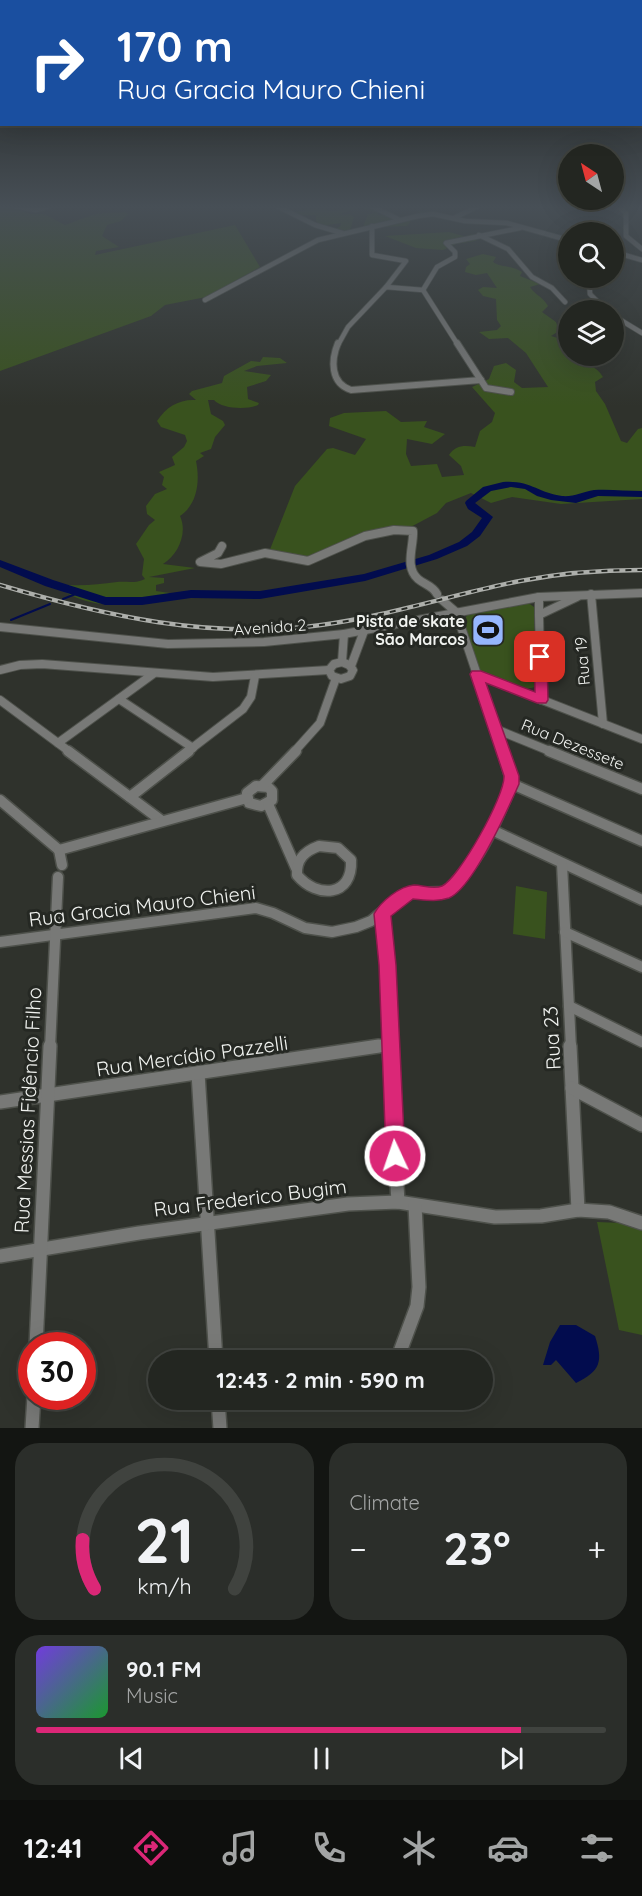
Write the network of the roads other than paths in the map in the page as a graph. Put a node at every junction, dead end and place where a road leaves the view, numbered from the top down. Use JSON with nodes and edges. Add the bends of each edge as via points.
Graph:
{"nodes":[{"id":1,"x":257,"y":273,"type":"edge"},
{"id":2,"x":397,"y":273,"type":"edge"},
{"id":3,"x":434,"y":273,"type":"edge"},
{"id":4,"x":528,"y":273,"type":"edge"},
{"id":5,"x":386,"y":287,"type":"junction"},
{"id":6,"x":423,"y":290,"type":"junction"},
{"id":7,"x":205,"y":300,"type":"dead end"},
{"id":8,"x":563,"y":300,"type":"edge"},
{"id":9,"x":624,"y":322,"type":"edge"},
{"id":10,"x":642,"y":333,"type":"edge"},
{"id":11,"x":481,"y":380,"type":"junction"},
{"id":12,"x":511,"y":392,"type":"dead end"},
{"id":13,"x":222,"y":546,"type":"dead end"},
{"id":14,"x":642,"y":593,"type":"edge"},
{"id":15,"x":591,"y":594,"type":"junction"},
{"id":16,"x":582,"y":595,"type":"junction"},
{"id":17,"x":539,"y":597,"type":"junction"},
{"id":18,"x":456,"y":612,"type":"junction"},
{"id":19,"x":539,"y":615,"type":"junction"},
{"id":20,"x":0,"y":627,"type":"edge"},
{"id":21,"x":364,"y":631,"type":"junction"},
{"id":22,"x":344,"y":634,"type":"junction"},
{"id":23,"x":342,"y":662,"type":"junction"},
{"id":24,"x":351,"y":666,"type":"junction"},
{"id":25,"x":0,"y":670,"type":"edge"},
{"id":26,"x":329,"y":670,"type":"junction"},
{"id":27,"x":153,"y":674,"type":"junction"},
{"id":28,"x":476,"y":674,"type":"junction"},
{"id":29,"x":255,"y":676,"type":"junction"},
{"id":30,"x":336,"y":678,"type":"junction"},
{"id":31,"x":119,"y":699,"type":"junction"},
{"id":32,"x":0,"y":700,"type":"edge"},
{"id":33,"x":542,"y":700,"type":"junction"},
{"id":34,"x":603,"y":724,"type":"junction"},
{"id":35,"x":493,"y":728,"type":"junction"},
{"id":36,"x":642,"y":739,"type":"edge"},
{"id":37,"x":58,"y":743,"type":"junction"},
{"id":38,"x":193,"y":747,"type":"junction"},
{"id":39,"x":512,"y":784,"type":"junction"},
{"id":40,"x":262,"y":786,"type":"junction"},
{"id":41,"x":642,"y":789,"type":"edge"},
{"id":42,"x":130,"y":797,"type":"junction"},
{"id":43,"x":247,"y":798,"type":"junction"},
{"id":44,"x":0,"y":800,"type":"edge"},
{"id":45,"x":267,"y":804,"type":"junction"},
{"id":46,"x":162,"y":821,"type":"junction"},
{"id":47,"x":492,"y":830,"type":"junction"},
{"id":48,"x":642,"y":841,"type":"edge"},
{"id":49,"x":59,"y":850,"type":"junction"},
{"id":50,"x":562,"y":864,"type":"junction"},
{"id":51,"x":62,"y":865,"type":"dead end"},
{"id":52,"x":296,"y":868,"type":"junction"},
{"id":53,"x":58,"y":877,"type":"dead end"},
{"id":54,"x":642,"y":900,"type":"edge"},
{"id":55,"x":383,"y":914,"type":"junction"},
{"id":56,"x":565,"y":932,"type":"junction"},
{"id":57,"x":55,"y":935,"type":"junction"},
{"id":58,"x":0,"y":942,"type":"edge"},
{"id":59,"x":642,"y":967,"type":"edge"},
{"id":60,"x":568,"y":1006,"type":"junction"},
{"id":61,"x":642,"y":1042,"type":"edge"},
{"id":62,"x":389,"y":1045,"type":"junction"},
{"id":63,"x":198,"y":1073,"type":"junction"},
{"id":64,"x":572,"y":1088,"type":"junction"},
{"id":65,"x":49,"y":1095,"type":"junction"},
{"id":66,"x":0,"y":1102,"type":"edge"},
{"id":67,"x":642,"y":1125,"type":"edge"},
{"id":68,"x":398,"y":1202,"type":"junction"},
{"id":69,"x":415,"y":1205,"type":"junction"},
{"id":70,"x":578,"y":1210,"type":"junction"},
{"id":71,"x":207,"y":1223,"type":"junction"},
{"id":72,"x":642,"y":1223,"type":"edge"},
{"id":73,"x":41,"y":1249,"type":"junction"},
{"id":74,"x":0,"y":1256,"type":"edge"},
{"id":75,"x":37,"y":1332,"type":"edge"},
{"id":76,"x":215,"y":1350,"type":"edge"},
{"id":77,"x":401,"y":1350,"type":"edge"},
{"id":78,"x":33,"y":1410,"type":"edge"},
{"id":79,"x":219,"y":1410,"type":"edge"},
{"id":80,"x":32,"y":1428,"type":"edge"},
{"id":81,"x":220,"y":1428,"type":"edge"}],
"edges":[{"from":1,"to":7,"type":"street"},
{"from":2,"to":5,"type":"street"},
{"from":3,"to":6,"type":"street"},
{"from":4,"to":8,"type":"street"},
{"from":5,"to":6,"type":"street"},
{"from":5,"to":11,"type":"street","via":[[334,348],[333,369],[341,387],[360,391]]},
{"from":6,"to":11,"type":"street"},
{"from":9,"to":10,"type":"street"},
{"from":11,"to":12,"type":"street","via":[[488,390]]},
{"from":13,"to":18,"type":"street","via":[[218,553],[200,562],[213,564],[269,552],[308,561],[364,537],[413,531],[409,556],[413,575],[434,587]]},
{"from":14,"to":15,"type":"street","name":"Avenida 2"},
{"from":15,"to":16,"type":"street","name":"Avenida 2"},
{"from":15,"to":34,"type":"street","name":"Rua 19"},
{"from":16,"to":17,"type":"street","name":"Avenida 2"},
{"from":16,"to":19,"type":"street"},
{"from":17,"to":18,"type":"street","name":"Avenida 2"},
{"from":17,"to":19,"type":"street"},
{"from":18,"to":21,"type":"street","name":"Avenida 2"},
{"from":18,"to":28,"type":"street"},
{"from":19,"to":33,"type":"street"},
{"from":20,"to":22,"type":"street","name":"Avenida 2","via":[[168,644],[264,642]]},
{"from":21,"to":22,"type":"street","name":"Avenida 2"},
{"from":21,"to":24,"type":"street"},
{"from":22,"to":23,"type":"street"},
{"from":23,"to":24,"type":"street"},
{"from":23,"to":26,"type":"street"},
{"from":24,"to":30,"type":"street","via":[[350,676]]},
{"from":25,"to":27,"type":"street","via":[[42,664]]},
{"from":26,"to":29,"type":"street"},
{"from":26,"to":30,"type":"street"},
{"from":27,"to":29,"type":"street"},
{"from":27,"to":31,"type":"street"},
{"from":28,"to":33,"type":"street"},
{"from":28,"to":35,"type":"street"},
{"from":29,"to":38,"type":"street","via":[[251,697],[243,709]]},
{"from":30,"to":40,"type":"street","via":[[321,721]]},
{"from":31,"to":37,"type":"street"},
{"from":31,"to":38,"type":"street"},
{"from":32,"to":37,"type":"street"},
{"from":33,"to":34,"type":"street"},
{"from":34,"to":36,"type":"street"},
{"from":35,"to":39,"type":"street"},
{"from":35,"to":41,"type":"street","name":"Rua Dezessete"},
{"from":37,"to":42,"type":"street"},
{"from":38,"to":42,"type":"street"},
{"from":39,"to":47,"type":"street"},
{"from":39,"to":48,"type":"street"},
{"from":40,"to":43,"type":"street","via":[[250,789]]},
{"from":40,"to":45,"type":"street","via":[[272,791]]},
{"from":42,"to":46,"type":"street"},
{"from":43,"to":45,"type":"street","via":[[254,806]]},
{"from":43,"to":46,"type":"street"},
{"from":44,"to":49,"type":"street"},
{"from":45,"to":52,"type":"street"},
{"from":46,"to":49,"type":"street"},
{"from":47,"to":50,"type":"street"},
{"from":47,"to":55,"type":"street","name":"Rua Gracia Mauro Chieni","via":[[447,892],[403,895]]},
{"from":49,"to":51,"type":"street"},
{"from":50,"to":54,"type":"street"},
{"from":50,"to":56,"type":"street","name":"Rua 23"},
{"from":52,"to":52,"type":"street","via":[[307,887],[324,892],[347,883],[353,868],[346,853],[329,846],[310,849]]},
{"from":53,"to":57,"type":"street","name":"Rua Messias Fidêncio Filho"},
{"from":55,"to":57,"type":"street","name":"Rua Gracia Mauro Chieni","via":[[339,931],[306,929],[268,909],[256,908]]},
{"from":55,"to":62,"type":"street"},
{"from":56,"to":59,"type":"street"},
{"from":56,"to":60,"type":"street","name":"Rua 23"},
{"from":57,"to":58,"type":"street","name":"Rua Gracia Mauro Chieni"},
{"from":57,"to":65,"type":"street","name":"Rua Messias Fidêncio Filho"},
{"from":60,"to":61,"type":"street"},
{"from":60,"to":64,"type":"street","name":"Rua 23"},
{"from":62,"to":63,"type":"street","name":"Rua Mercídio Pazzelli"},
{"from":62,"to":68,"type":"street"},
{"from":63,"to":65,"type":"street","name":"Rua Mercídio Pazzelli"},
{"from":63,"to":71,"type":"street"},
{"from":64,"to":67,"type":"street"},
{"from":64,"to":70,"type":"street","name":"Rua 23"},
{"from":65,"to":66,"type":"street","name":"Rua Mercídio Pazzelli"},
{"from":65,"to":73,"type":"street","name":"Rua Messias Fidêncio Filho"},
{"from":68,"to":69,"type":"street","name":"Rua Frederico Bugim"},
{"from":68,"to":71,"type":"street","name":"Rua Frederico Bugim","via":[[348,1204]]},
{"from":69,"to":70,"type":"street","name":"Rua Frederico Bugim","via":[[495,1217]]},
{"from":69,"to":77,"type":"street","via":[[419,1287],[417,1305]]},
{"from":70,"to":72,"type":"street","name":"Rua Frederico Bugim","via":[[609,1212]]},
{"from":71,"to":73,"type":"street","name":"Rua Frederico Bugim"},
{"from":71,"to":76,"type":"street"},
{"from":73,"to":74,"type":"street","name":"Rua Frederico Bugim"},
{"from":73,"to":75,"type":"street","name":"Rua Messias Fidêncio Filho"},
{"from":78,"to":80,"type":"street"},
{"from":79,"to":81,"type":"street"}]}
